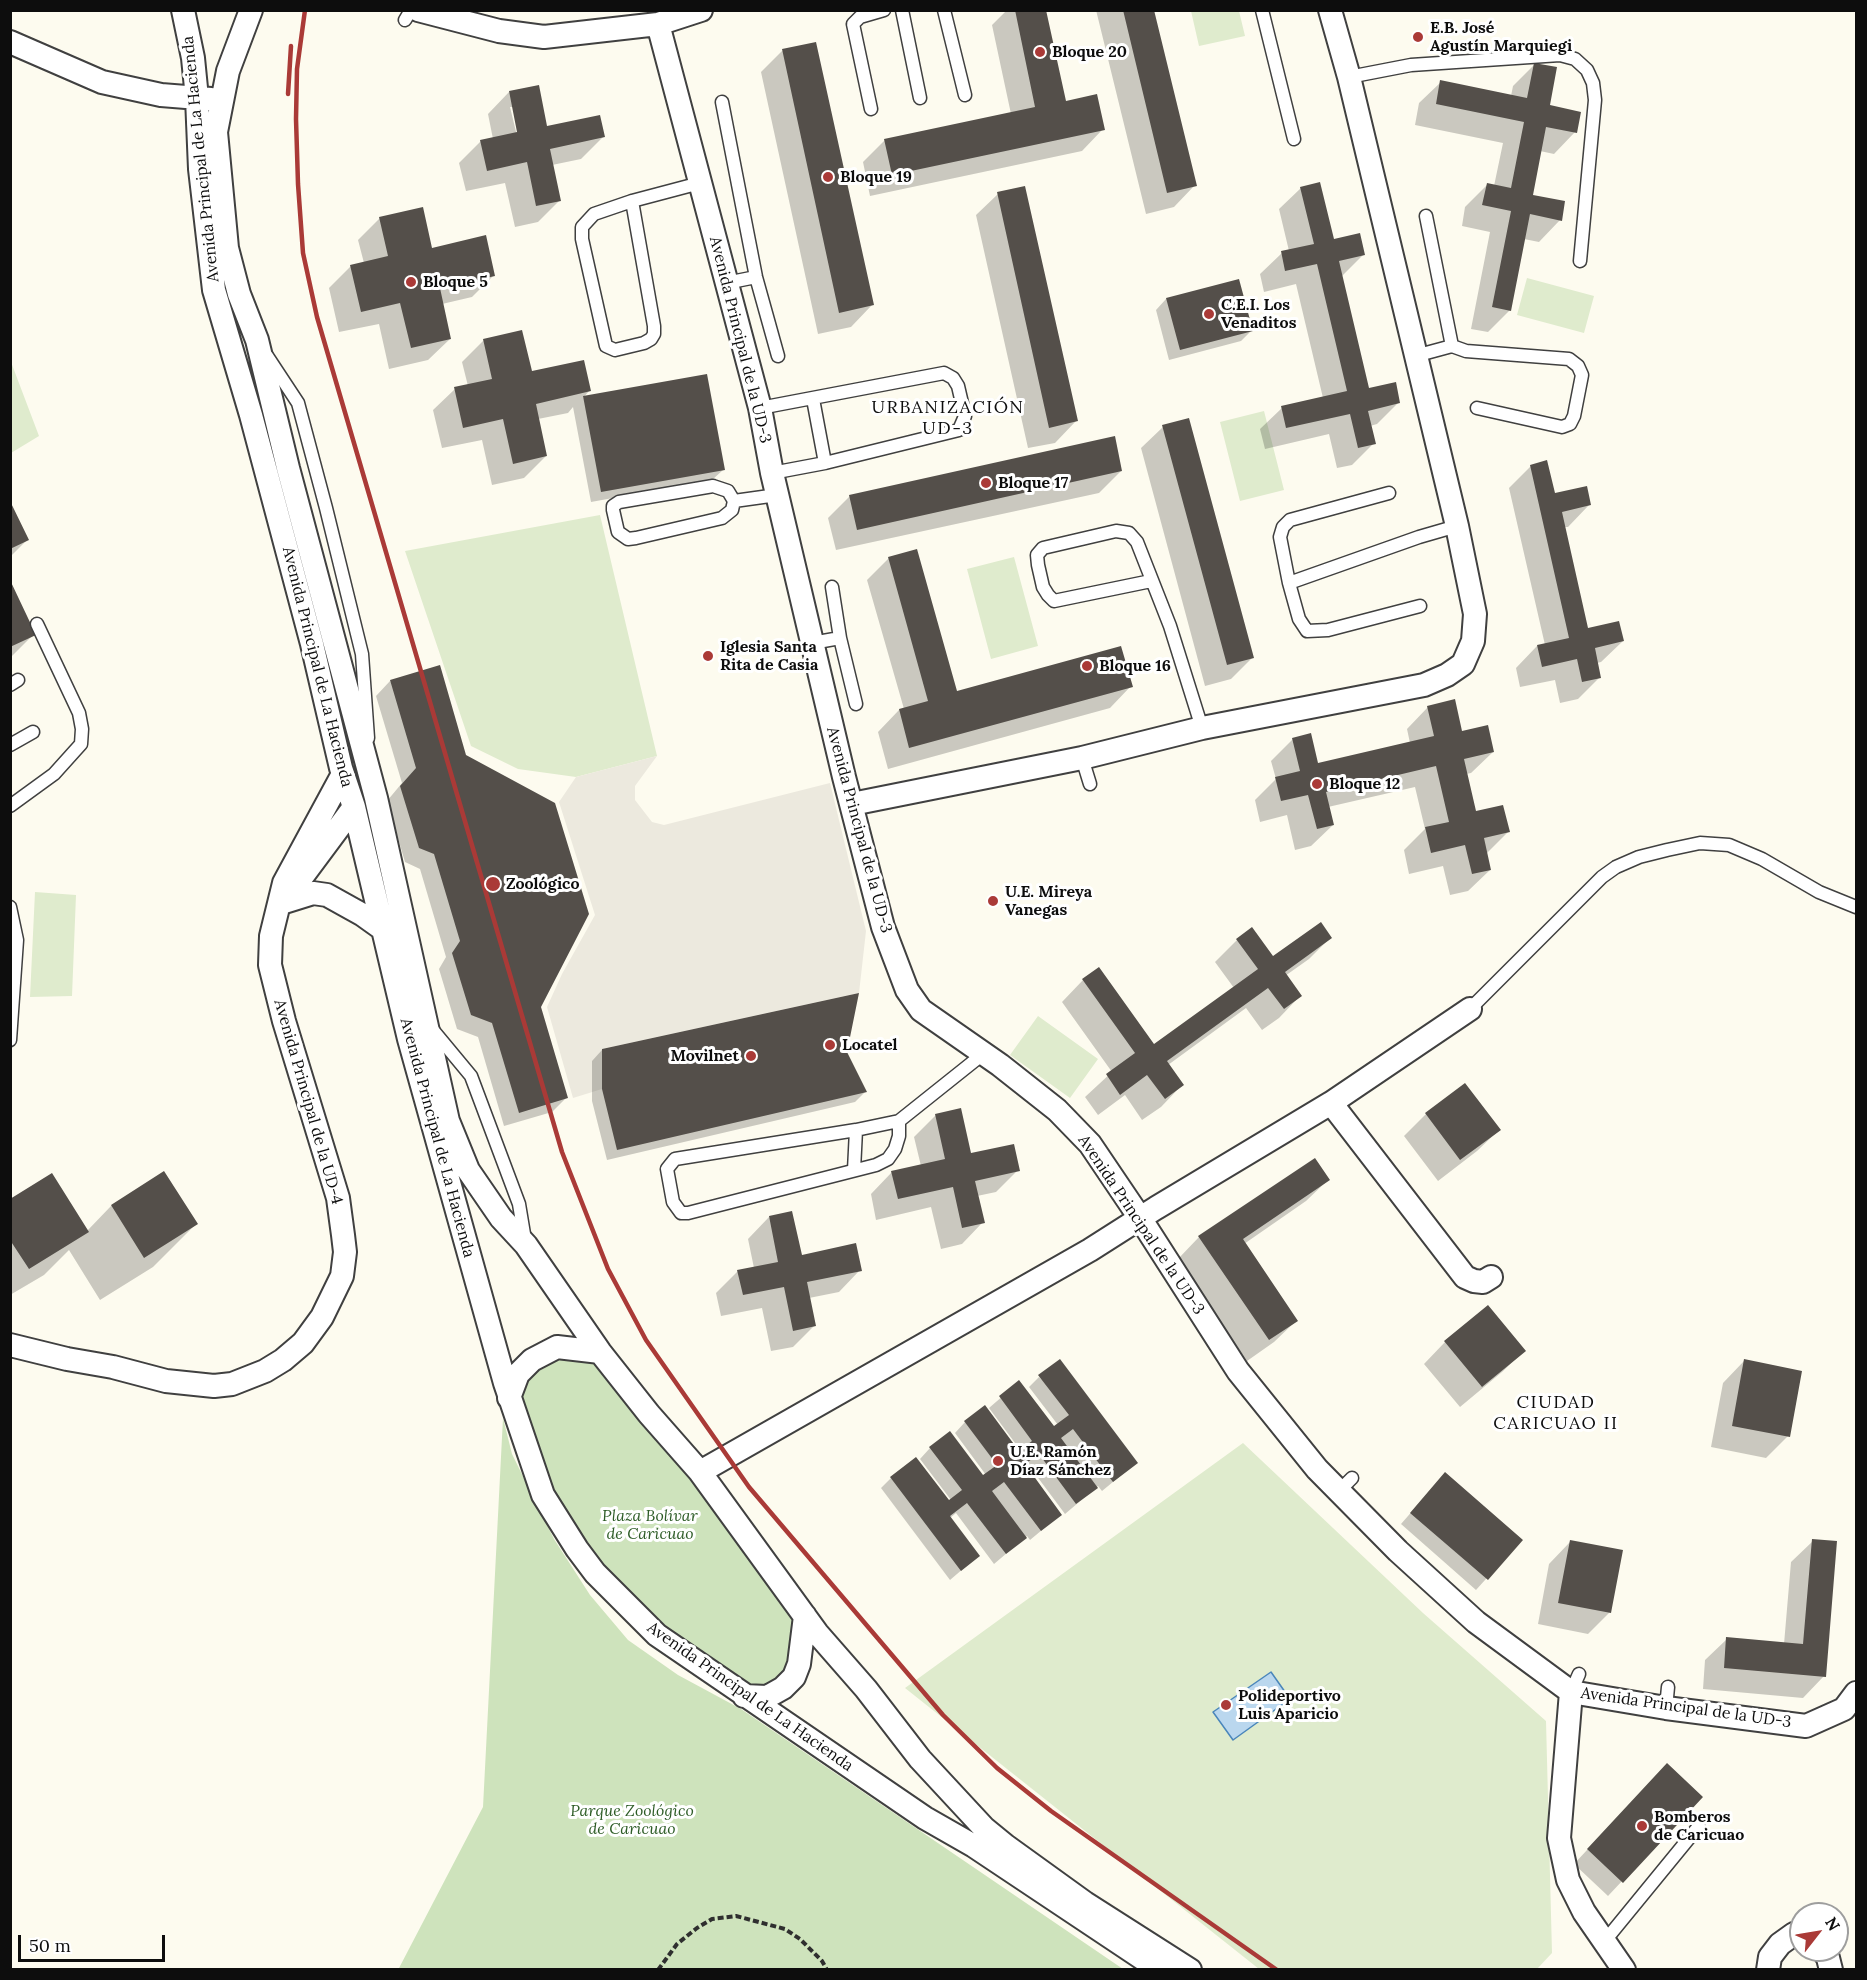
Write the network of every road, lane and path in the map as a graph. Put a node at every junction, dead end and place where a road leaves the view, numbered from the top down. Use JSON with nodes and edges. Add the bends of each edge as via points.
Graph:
{"nodes":[{"id":1,"x":183,"y":10,"type":"edge"},
{"id":2,"x":251,"y":10,"type":"edge"},
{"id":3,"x":701,"y":10,"type":"edge"},
{"id":4,"x":902,"y":10,"type":"edge"},
{"id":5,"x":945,"y":10,"type":"edge"},
{"id":6,"x":1262,"y":10,"type":"edge"},
{"id":7,"x":1330,"y":10,"type":"edge"},
{"id":8,"x":876,"y":11,"type":"edge"},
{"id":9,"x":412,"y":14,"type":"edge"},
{"id":10,"x":658,"y":24,"type":"junction"},
{"id":11,"x":10,"y":42,"type":"edge"},
{"id":12,"x":1349,"y":77,"type":"junction"},
{"id":13,"x":965,"y":95,"type":"dead end"},
{"id":14,"x":197,"y":98,"type":"junction"},
{"id":15,"x":920,"y":98,"type":"dead end"},
{"id":16,"x":222,"y":101,"type":"junction"},
{"id":17,"x":722,"y":102,"type":"dead end"},
{"id":18,"x":871,"y":109,"type":"dead end"},
{"id":19,"x":1294,"y":139,"type":"dead end"},
{"id":20,"x":700,"y":183,"type":"junction"},
{"id":21,"x":632,"y":201,"type":"junction"},
{"id":22,"x":1426,"y":216,"type":"dead end"},
{"id":23,"x":1580,"y":261,"type":"dead end"},
{"id":24,"x":756,"y":277,"type":"junction"},
{"id":25,"x":726,"y":283,"type":"junction"},
{"id":26,"x":1452,"y":346,"type":"junction"},
{"id":27,"x":778,"y":356,"type":"dead end"},
{"id":28,"x":1415,"y":356,"type":"junction"},
{"id":29,"x":813,"y":399,"type":"junction"},
{"id":30,"x":760,"y":408,"type":"junction"},
{"id":31,"x":1477,"y":408,"type":"dead end"},
{"id":32,"x":825,"y":463,"type":"junction"},
{"id":33,"x":774,"y":484,"type":"junction"},
{"id":34,"x":1389,"y":493,"type":"dead end"},
{"id":35,"x":734,"y":501,"type":"junction"},
{"id":36,"x":1457,"y":526,"type":"junction"},
{"id":37,"x":1151,"y":582,"type":"junction"},
{"id":38,"x":1289,"y":583,"type":"junction"},
{"id":39,"x":832,"y":587,"type":"dead end"},
{"id":40,"x":1420,"y":606,"type":"dead end"},
{"id":41,"x":37,"y":624,"type":"dead end"},
{"id":42,"x":840,"y":638,"type":"junction"},
{"id":43,"x":812,"y":643,"type":"junction"},
{"id":44,"x":856,"y":704,"type":"dead end"},
{"id":45,"x":1202,"y":728,"type":"junction"},
{"id":46,"x":33,"y":732,"type":"dead end"},
{"id":47,"x":10,"y":745,"type":"edge"},
{"id":48,"x":1082,"y":758,"type":"junction"},
{"id":49,"x":367,"y":763,"type":"junction"},
{"id":50,"x":343,"y":774,"type":"junction"},
{"id":51,"x":1090,"y":783,"type":"dead end"},
{"id":52,"x":376,"y":798,"type":"junction"},
{"id":53,"x":852,"y":804,"type":"junction"},
{"id":54,"x":10,"y":806,"type":"edge"},
{"id":55,"x":354,"y":807,"type":"junction"},
{"id":56,"x":279,"y":903,"type":"junction"},
{"id":57,"x":10,"y":907,"type":"edge"},
{"id":58,"x":1857,"y":907,"type":"edge"},
{"id":59,"x":384,"y":930,"type":"junction"},
{"id":60,"x":1470,"y":1009,"type":"joint"},
{"id":61,"x":423,"y":1017,"type":"junction"},
{"id":62,"x":10,"y":1041,"type":"edge"},
{"id":63,"x":983,"y":1054,"type":"junction"},
{"id":64,"x":1330,"y":1103,"type":"junction"},
{"id":65,"x":899,"y":1121,"type":"junction"},
{"id":66,"x":856,"y":1130,"type":"junction"},
{"id":67,"x":854,"y":1170,"type":"junction"},
{"id":68,"x":1140,"y":1218,"type":"junction"},
{"id":69,"x":526,"y":1245,"type":"junction"},
{"id":70,"x":1491,"y":1277,"type":"dead end"},
{"id":71,"x":10,"y":1345,"type":"edge"},
{"id":72,"x":600,"y":1352,"type":"junction"},
{"id":73,"x":509,"y":1398,"type":"junction"},
{"id":74,"x":700,"y":1472,"type":"junction"},
{"id":75,"x":805,"y":1616,"type":"junction"},
{"id":76,"x":1575,"y":1683,"type":"junction"},
{"id":77,"x":1857,"y":1693,"type":"edge"},
{"id":78,"x":744,"y":1696,"type":"junction"},
{"id":79,"x":1699,"y":1826,"type":"dead end"},
{"id":80,"x":1789,"y":1938,"type":"edge"},
{"id":81,"x":1604,"y":1942,"type":"junction"},
{"id":82,"x":658,"y":1970,"type":"edge"},
{"id":83,"x":827,"y":1970,"type":"edge"},
{"id":84,"x":1160,"y":1970,"type":"edge"},
{"id":85,"x":1190,"y":1970,"type":"edge"},
{"id":86,"x":1624,"y":1970,"type":"edge"},
{"id":87,"x":1768,"y":1970,"type":"edge"}],
"edges":[{"from":1,"to":14,"type":"street","name":"Avenida Principal de La Hacienda"},
{"from":2,"to":16,"type":"street","name":"Avenida Principal de La Hacienda","via":[[236,45]]},
{"from":3,"to":10,"type":"street"},
{"from":4,"to":15,"type":"lane"},
{"from":5,"to":13,"type":"lane"},
{"from":6,"to":19,"type":"lane"},
{"from":7,"to":12,"type":"street"},
{"from":8,"to":18,"type":"lane","via":[[860,16],[853,24]]},
{"from":9,"to":10,"type":"street","via":[[544,37]]},
{"from":10,"to":20,"type":"street","name":"Avenida Principal de la UD-3"},
{"from":11,"to":14,"type":"street","via":[[102,82],[161,95]]},
{"from":12,"to":23,"type":"lane","via":[[1412,65],[1560,55],[1575,59],[1587,70],[1594,100]]},
{"from":12,"to":28,"type":"street"},
{"from":14,"to":16,"type":"street"},
{"from":14,"to":50,"type":"street","name":"Avenida Principal de La Hacienda","via":[[200,169],[214,290],[293,572]]},
{"from":16,"to":49,"type":"street","name":"Avenida Principal de La Hacienda","via":[[216,132],[227,248],[238,294],[257,340]]},
{"from":17,"to":24,"type":"lane"},
{"from":20,"to":21,"type":"lane"},
{"from":20,"to":25,"type":"street","name":"Avenida Principal de la UD-3"},
{"from":21,"to":21,"type":"lane","via":[[594,214],[582,227],[606,346],[615,350],[644,343],[654,334]]},
{"from":22,"to":26,"type":"lane"},
{"from":24,"to":25,"type":"lane"},
{"from":24,"to":27,"type":"lane"},
{"from":25,"to":30,"type":"street","name":"Avenida Principal de la UD-3"},
{"from":26,"to":28,"type":"lane"},
{"from":26,"to":31,"type":"lane","via":[[1466,351],[1569,359],[1582,375],[1574,417],[1562,428]]},
{"from":28,"to":36,"type":"street"},
{"from":29,"to":30,"type":"lane"},
{"from":29,"to":32,"type":"lane"},
{"from":29,"to":32,"type":"lane","via":[[944,373],[958,386],[965,416],[958,430]]},
{"from":30,"to":33,"type":"street","name":"Avenida Principal de la UD-3"},
{"from":32,"to":33,"type":"lane"},
{"from":33,"to":35,"type":"lane"},
{"from":33,"to":43,"type":"street","name":"Avenida Principal de la UD-3"},
{"from":34,"to":38,"type":"lane","via":[[1290,520],[1280,537]]},
{"from":35,"to":35,"type":"lane","via":[[728,491],[713,486],[619,502],[613,510],[618,532],[628,539],[722,518],[732,510]]},
{"from":36,"to":38,"type":"lane"},
{"from":36,"to":45,"type":"street","via":[[1475,614],[1473,641],[1463,664],[1424,685]]},
{"from":37,"to":37,"type":"lane","via":[[1054,601],[1043,587],[1037,555],[1043,548],[1116,531],[1129,533],[1137,542]]},
{"from":37,"to":45,"type":"lane","via":[[1170,626]]},
{"from":38,"to":40,"type":"lane","via":[[1299,619],[1308,631],[1328,630]]},
{"from":39,"to":42,"type":"lane"},
{"from":41,"to":54,"type":"lane","via":[[79,713],[81,744],[54,774]]},
{"from":42,"to":43,"type":"lane"},
{"from":42,"to":44,"type":"lane"},
{"from":43,"to":53,"type":"street","name":"Avenida Principal de la UD-3"},
{"from":45,"to":48,"type":"street"},
{"from":46,"to":47,"type":"lane"},
{"from":48,"to":51,"type":"lane"},
{"from":48,"to":53,"type":"street"},
{"from":49,"to":50,"type":"street"},
{"from":49,"to":52,"type":"street","name":"Avenida Principal de La Hacienda"},
{"from":50,"to":55,"type":"street","name":"Avenida Principal de La Hacienda"},
{"from":50,"to":56,"type":"street","name":"Avenida Principal de la UD-4","via":[[284,883]]},
{"from":52,"to":55,"type":"street"},
{"from":52,"to":61,"type":"street","name":"Avenida Principal de La Hacienda"},
{"from":53,"to":63,"type":"street","name":"Avenida Principal de la UD-3","via":[[883,927],[908,990],[921,1010]]},
{"from":55,"to":56,"type":"street","name":"Avenida Principal de la UD-4"},
{"from":55,"to":59,"type":"street","name":"Avenida Principal de La Hacienda"},
{"from":56,"to":59,"type":"street","via":[[313,893],[327,895]]},
{"from":56,"to":71,"type":"street","name":"Avenida Principal de la UD-4","via":[[271,936],[270,965],[338,1198],[345,1252],[342,1276],[316,1327],[293,1353],[265,1371],[232,1384],[213,1386],[166,1381]]},
{"from":57,"to":62,"type":"lane","via":[[17,940]]},
{"from":58,"to":60,"type":"lane","via":[[1819,892],[1729,845],[1700,843],[1639,857],[1602,877]]},
{"from":59,"to":73,"type":"street","name":"Avenida Principal de La Hacienda","via":[[409,1039]]},
{"from":60,"to":64,"type":"street"},
{"from":61,"to":69,"type":"lane","via":[[471,1076],[519,1204]]},
{"from":61,"to":69,"type":"street","name":"Avenida Principal de La Hacienda","via":[[448,1121],[468,1170],[501,1218]]},
{"from":63,"to":65,"type":"lane"},
{"from":63,"to":68,"type":"street","name":"Avenida Principal de la UD-3","via":[[1057,1110],[1090,1144]]},
{"from":64,"to":68,"type":"street"},
{"from":64,"to":70,"type":"street","via":[[1465,1277],[1483,1282]]},
{"from":65,"to":66,"type":"lane"},
{"from":65,"to":67,"type":"lane","via":[[899,1136],[888,1158],[876,1166]]},
{"from":66,"to":67,"type":"lane"},
{"from":66,"to":67,"type":"lane","via":[[675,1160],[667,1169],[667,1178],[676,1208],[688,1214]]},
{"from":68,"to":74,"type":"street"},
{"from":68,"to":76,"type":"street","name":"Avenida Principal de la UD-3","via":[[1238,1371],[1317,1469],[1345,1485],[1398,1551],[1476,1622]]},
{"from":69,"to":72,"type":"street","name":"Avenida Principal de La Hacienda"},
{"from":72,"to":73,"type":"street","via":[[557,1347],[532,1360],[518,1374]]},
{"from":72,"to":74,"type":"street","name":"Avenida Principal de La Hacienda"},
{"from":73,"to":78,"type":"street","name":"Avenida Principal de La Hacienda","via":[[543,1495],[595,1573],[657,1635]]},
{"from":74,"to":75,"type":"street","name":"Avenida Principal de La Hacienda"},
{"from":75,"to":78,"type":"street","via":[[794,1677],[767,1696]]},
{"from":75,"to":85,"type":"street","name":"Avenida Principal de La Hacienda","via":[[920,1760],[984,1828],[1085,1903]]},
{"from":76,"to":77,"type":"street","name":"Avenida Principal de la UD-3","via":[[1806,1726],[1844,1709]]},
{"from":76,"to":81,"type":"street","via":[[1559,1838],[1568,1880]]},
{"from":78,"to":84,"type":"street","name":"Avenida Principal de La Hacienda"},
{"from":79,"to":81,"type":"lane"},
{"from":80,"to":87,"type":"street","via":[[1770,1957]]},
{"from":81,"to":86,"type":"street"},
{"from":82,"to":83,"type":"path","via":[[677,1944],[697,1928],[712,1919],[736,1916],[785,1929],[807,1946]]}]}
